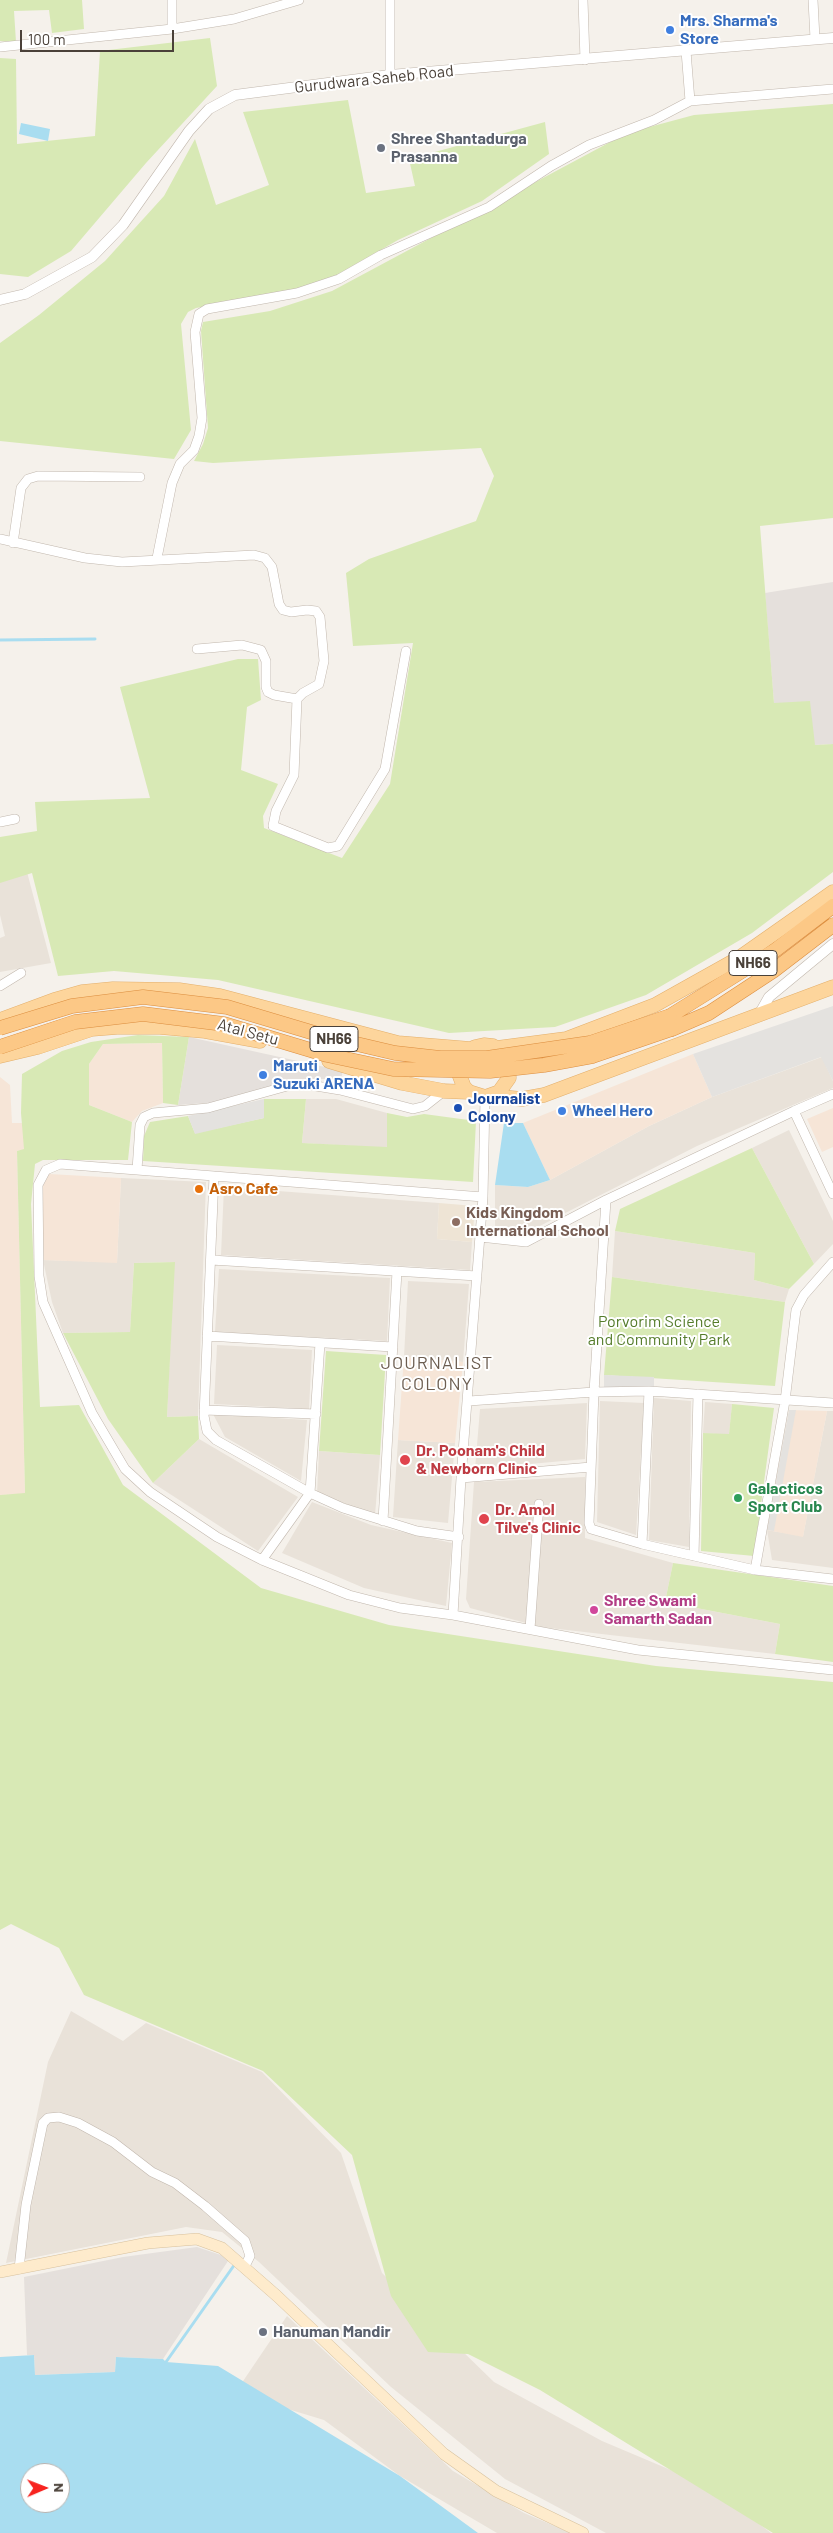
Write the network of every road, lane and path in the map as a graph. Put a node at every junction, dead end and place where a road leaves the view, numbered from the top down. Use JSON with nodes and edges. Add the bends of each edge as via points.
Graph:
{"nodes":[{"id":1,"x":172,"y":0,"type":"edge"},
{"id":2,"x":299,"y":0,"type":"edge"},
{"id":3,"x":390,"y":0,"type":"edge"},
{"id":4,"x":583,"y":0,"type":"edge"},
{"id":5,"x":593,"y":0,"type":"edge"},
{"id":6,"x":813,"y":0,"type":"edge"},
{"id":7,"x":172,"y":30,"type":"junction"},
{"id":8,"x":833,"y":38,"type":"edge"},
{"id":9,"x":815,"y":39,"type":"junction"},
{"id":10,"x":0,"y":46,"type":"edge"},
{"id":11,"x":686,"y":51,"type":"junction"},
{"id":12,"x":585,"y":60,"type":"junction"},
{"id":13,"x":390,"y":75,"type":"junction"},
{"id":14,"x":833,"y":89,"type":"edge"},
{"id":15,"x":690,"y":101,"type":"junction"},
{"id":16,"x":0,"y":300,"type":"edge"},
{"id":17,"x":140,"y":477,"type":"dead end"},
{"id":18,"x":0,"y":539,"type":"edge"},
{"id":19,"x":13,"y":544,"type":"junction"},
{"id":20,"x":157,"y":558,"type":"junction"},
{"id":21,"x":197,"y":649,"type":"dead end"},
{"id":22,"x":406,"y":651,"type":"dead end"},
{"id":23,"x":297,"y":699,"type":"junction"},
{"id":24,"x":16,"y":819,"type":"dead end"},
{"id":25,"x":0,"y":822,"type":"edge"},
{"id":26,"x":833,"y":892,"type":"edge"},
{"id":27,"x":833,"y":906,"type":"edge"},
{"id":28,"x":833,"y":926,"type":"edge"},
{"id":29,"x":833,"y":944,"type":"edge"},
{"id":30,"x":20,"y":973,"type":"dead end"},
{"id":31,"x":0,"y":986,"type":"edge"},
{"id":32,"x":833,"y":987,"type":"edge"},
{"id":33,"x":760,"y":1013,"type":"junction"},
{"id":34,"x":0,"y":1020,"type":"edge"},
{"id":35,"x":671,"y":1023,"type":"junction"},
{"id":36,"x":0,"y":1028,"type":"edge"},
{"id":37,"x":0,"y":1047,"type":"edge"},
{"id":38,"x":497,"y":1048,"type":"junction"},
{"id":39,"x":471,"y":1049,"type":"junction"},
{"id":40,"x":0,"y":1056,"type":"edge"},
{"id":41,"x":444,"y":1091,"type":"junction"},
{"id":42,"x":469,"y":1092,"type":"junction"},
{"id":43,"x":833,"y":1094,"type":"edge"},
{"id":44,"x":488,"y":1097,"type":"junction"},
{"id":45,"x":794,"y":1111,"type":"junction"},
{"id":46,"x":137,"y":1170,"type":"junction"},
{"id":47,"x":214,"y":1176,"type":"junction"},
{"id":48,"x":833,"y":1194,"type":"edge"},
{"id":49,"x":483,"y":1197,"type":"junction"},
{"id":50,"x":606,"y":1200,"type":"junction"},
{"id":51,"x":480,"y":1236,"type":"junction"},
{"id":52,"x":211,"y":1260,"type":"junction"},
{"id":53,"x":833,"y":1262,"type":"edge"},
{"id":54,"x":397,"y":1271,"type":"junction"},
{"id":55,"x":477,"y":1276,"type":"junction"},
{"id":56,"x":207,"y":1336,"type":"junction"},
{"id":57,"x":320,"y":1343,"type":"junction"},
{"id":58,"x":393,"y":1347,"type":"junction"},
{"id":59,"x":649,"y":1391,"type":"junction"},
{"id":60,"x":594,"y":1392,"type":"junction"},
{"id":61,"x":698,"y":1394,"type":"junction"},
{"id":62,"x":469,"y":1401,"type":"junction"},
{"id":63,"x":785,"y":1401,"type":"junction"},
{"id":64,"x":833,"y":1403,"type":"edge"},
{"id":65,"x":204,"y":1410,"type":"junction"},
{"id":66,"x":316,"y":1414,"type":"junction"},
{"id":67,"x":591,"y":1467,"type":"junction"},
{"id":68,"x":462,"y":1478,"type":"junction"},
{"id":69,"x":310,"y":1493,"type":"junction"},
{"id":70,"x":539,"y":1504,"type":"dead end"},
{"id":71,"x":383,"y":1521,"type":"junction"},
{"id":72,"x":459,"y":1536,"type":"junction"},
{"id":73,"x":642,"y":1544,"type":"junction"},
{"id":74,"x":694,"y":1556,"type":"junction"},
{"id":75,"x":262,"y":1560,"type":"junction"},
{"id":76,"x":755,"y":1570,"type":"junction"},
{"id":77,"x":833,"y":1579,"type":"edge"},
{"id":78,"x":454,"y":1615,"type":"junction"},
{"id":79,"x":530,"y":1629,"type":"junction"},
{"id":80,"x":833,"y":1670,"type":"edge"},
{"id":81,"x":244,"y":2266,"type":"junction"},
{"id":82,"x":19,"y":2268,"type":"junction"},
{"id":83,"x":0,"y":2272,"type":"edge"},
{"id":84,"x":584,"y":2533,"type":"edge"}],
"edges":[{"from":1,"to":7,"type":"street"},
{"from":2,"to":7,"type":"street","via":[[234,19]]},
{"from":3,"to":13,"type":"street"},
{"from":4,"to":5,"type":"street"},
{"from":4,"to":12,"type":"street"},
{"from":6,"to":9,"type":"street"},
{"from":7,"to":10,"type":"street"},
{"from":8,"to":9,"type":"street","name":"Gurudwara Saheb Road"},
{"from":9,"to":11,"type":"street","name":"Gurudwara Saheb Road"},
{"from":11,"to":12,"type":"street","name":"Gurudwara Saheb Road"},
{"from":11,"to":15,"type":"street"},
{"from":12,"to":13,"type":"street","name":"Gurudwara Saheb Road"},
{"from":13,"to":16,"type":"street","name":"Gurudwara Saheb Road","via":[[235,95],[209,109],[189,131],[123,225],[92,257],[25,294]]},
{"from":14,"to":15,"type":"street"},
{"from":15,"to":20,"type":"street","via":[[654,120],[589,145],[489,207],[381,255],[339,279],[297,293],[207,309],[198,314],[195,332],[202,418],[199,436],[194,450],[180,464],[172,483]]},
{"from":17,"to":19,"type":"street","via":[[38,476],[28,479],[21,488]]},
{"from":18,"to":19,"type":"street"},
{"from":19,"to":20,"type":"street","via":[[122,562]]},
{"from":20,"to":23,"type":"street","via":[[254,555],[265,558],[272,567],[283,610],[307,610],[316,612],[320,617],[324,661],[322,677],[318,684]]},
{"from":21,"to":23,"type":"street","via":[[242,645],[261,650],[266,661],[268,692]]},
{"from":22,"to":23,"type":"street","via":[[384,769],[338,846],[328,848],[273,826],[276,811],[294,775]]},
{"from":24,"to":25,"type":"street"},
{"from":26,"to":38,"type":"main road","via":[[739,958],[655,1005],[566,1039]]},
{"from":27,"to":35,"type":"highway","number":"NH66"},
{"from":28,"to":35,"type":"highway","number":"NH66","via":[[709,1013]]},
{"from":29,"to":33,"type":"street","via":[[769,997]]},
{"from":30,"to":31,"type":"street"},
{"from":32,"to":33,"type":"main road"},
{"from":33,"to":44,"type":"main road","via":[[741,1023],[544,1095],[522,1099]]},
{"from":34,"to":39,"type":"main road","via":[[82,992],[179,990],[220,996],[398,1042]]},
{"from":35,"to":36,"type":"highway","name":"Atal Setu","number":"NH66","bridge":true,"via":[[590,1043],[488,1058],[440,1058],[395,1053],[227,1007],[143,998],[72,1006]]},
{"from":35,"to":37,"type":"highway","name":"Atal Setu","number":"NH66","bridge":true,"via":[[593,1056],[490,1071],[393,1069],[327,1055],[224,1024],[143,1014],[75,1022]]},
{"from":38,"to":39,"type":"main road","via":[[484,1045]]},
{"from":38,"to":44,"type":"main road","via":[[506,1056],[510,1072],[504,1088]]},
{"from":39,"to":42,"type":"main road","via":[[461,1060],[459,1074]]},
{"from":40,"to":41,"type":"main road","via":[[92,1029],[160,1027],[250,1038],[402,1083]]},
{"from":41,"to":42,"type":"main road"},
{"from":41,"to":46,"type":"street","via":[[425,1106],[413,1109],[340,1090],[292,1085],[208,1108],[153,1114],[144,1117],[140,1125]]},
{"from":42,"to":44,"type":"main road"},
{"from":43,"to":45,"type":"street"},
{"from":44,"to":49,"type":"street"},
{"from":45,"to":48,"type":"street"},
{"from":45,"to":50,"type":"street"},
{"from":46,"to":47,"type":"street"},
{"from":46,"to":75,"type":"street","via":[[60,1164],[46,1170],[38,1185],[39,1276],[43,1302],[92,1412],[125,1469],[150,1492],[210,1532]]},
{"from":47,"to":49,"type":"street"},
{"from":47,"to":52,"type":"street"},
{"from":49,"to":51,"type":"street"},
{"from":50,"to":51,"type":"street","via":[[526,1242]]},
{"from":50,"to":60,"type":"street"},
{"from":51,"to":55,"type":"street"},
{"from":52,"to":54,"type":"street"},
{"from":52,"to":56,"type":"street"},
{"from":53,"to":63,"type":"street","via":[[804,1295],[796,1310]]},
{"from":54,"to":55,"type":"street"},
{"from":54,"to":58,"type":"street"},
{"from":55,"to":62,"type":"street"},
{"from":56,"to":57,"type":"street"},
{"from":56,"to":65,"type":"street"},
{"from":57,"to":58,"type":"street"},
{"from":57,"to":66,"type":"street"},
{"from":58,"to":71,"type":"street"},
{"from":59,"to":60,"type":"street"},
{"from":59,"to":61,"type":"street"},
{"from":59,"to":73,"type":"street"},
{"from":60,"to":62,"type":"street"},
{"from":60,"to":67,"type":"street"},
{"from":61,"to":63,"type":"street"},
{"from":61,"to":74,"type":"street"},
{"from":62,"to":68,"type":"street"},
{"from":63,"to":64,"type":"street"},
{"from":63,"to":76,"type":"street"},
{"from":65,"to":66,"type":"street"},
{"from":65,"to":69,"type":"street","via":[[208,1431],[216,1440]]},
{"from":66,"to":69,"type":"street"},
{"from":67,"to":68,"type":"street"},
{"from":67,"to":73,"type":"street","via":[[588,1522],[591,1529]]},
{"from":68,"to":72,"type":"street"},
{"from":69,"to":71,"type":"street"},
{"from":69,"to":75,"type":"street"},
{"from":70,"to":79,"type":"street"},
{"from":71,"to":72,"type":"street","via":[[417,1531]]},
{"from":72,"to":78,"type":"street"},
{"from":73,"to":74,"type":"street"},
{"from":74,"to":76,"type":"street"},
{"from":75,"to":78,"type":"street","via":[[349,1594],[400,1608]]},
{"from":76,"to":77,"type":"street"},
{"from":78,"to":79,"type":"street"},
{"from":79,"to":80,"type":"street","via":[[638,1650]]},
{"from":81,"to":82,"type":"main road","via":[[222,2248],[197,2239],[148,2243]]},
{"from":81,"to":82,"type":"street","via":[[250,2256],[245,2242],[205,2206],[175,2183],[152,2172],[114,2142],[59,2117],[48,2118],[43,2123],[24,2214]]},
{"from":81,"to":84,"type":"main road","via":[[444,2454],[496,2491]]},
{"from":82,"to":83,"type":"main road"}]}
